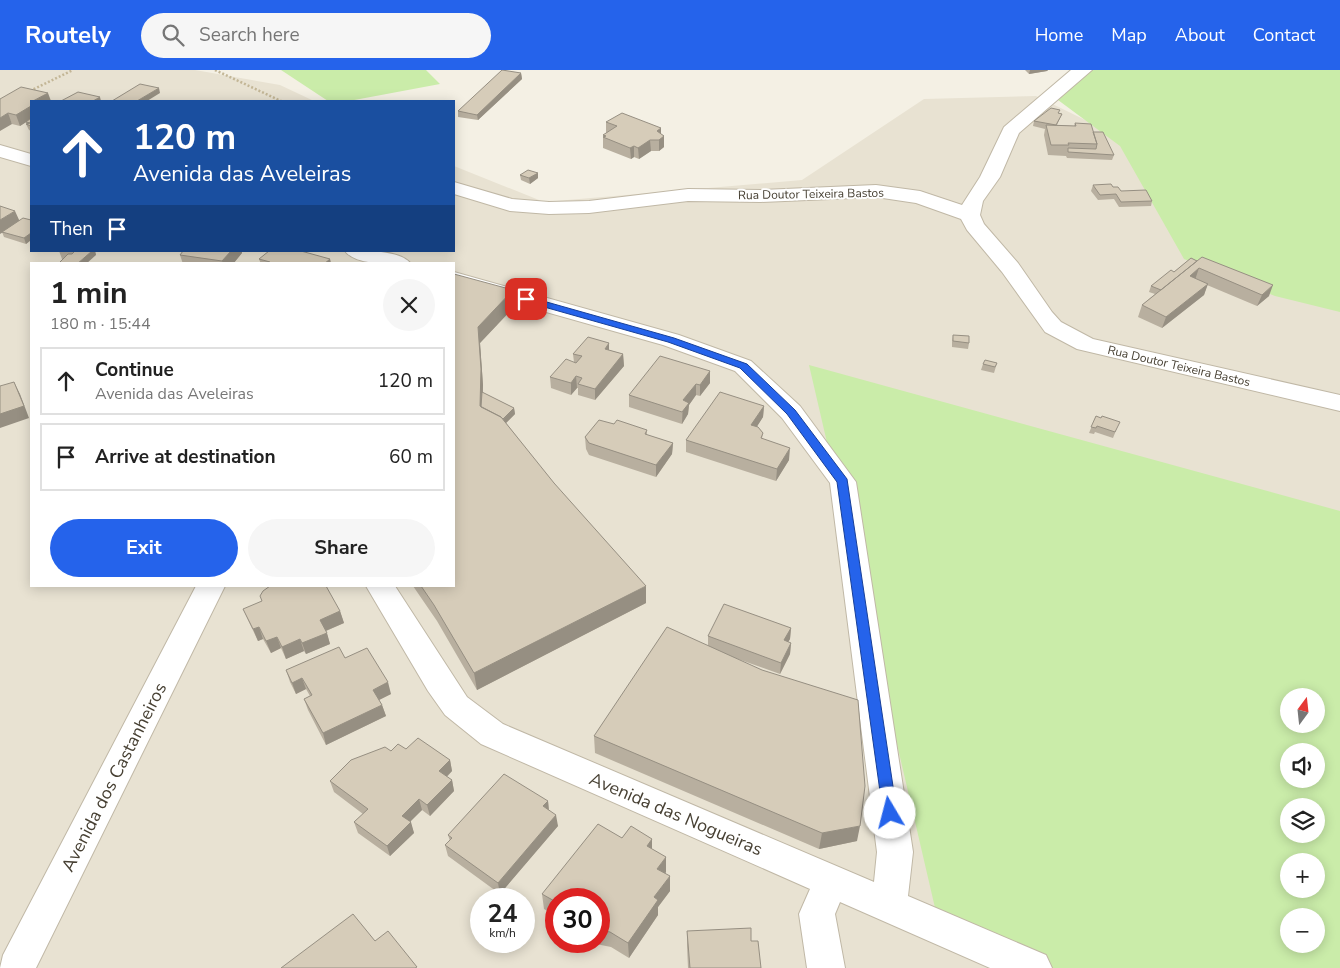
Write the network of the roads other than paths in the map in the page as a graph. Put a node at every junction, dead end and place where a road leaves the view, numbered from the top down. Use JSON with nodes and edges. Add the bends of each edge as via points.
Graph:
{"nodes":[{"id":1,"x":1083,"y":70,"type":"edge"},
{"id":2,"x":1,"y":152,"type":"edge"},
{"id":3,"x":30,"y":160,"type":"edge"},
{"id":4,"x":455,"y":188,"type":"edge"},
{"id":5,"x":970,"y":215,"type":"junction"},
{"id":6,"x":360,"y":252,"type":"edge"},
{"id":7,"x":378,"y":257,"type":"edge"},
{"id":8,"x":394,"y":262,"type":"edge"},
{"id":9,"x":455,"y":279,"type":"edge"},
{"id":10,"x":1340,"y":403,"type":"edge"},
{"id":11,"x":210,"y":587,"type":"edge"},
{"id":12,"x":381,"y":587,"type":"edge"},
{"id":13,"x":831,"y":881,"type":"junction"},
{"id":14,"x":889,"y":906,"type":"junction"},
{"id":15,"x":16,"y":968,"type":"edge"},
{"id":16,"x":826,"y":968,"type":"edge"},
{"id":17,"x":1033,"y":968,"type":"edge"}],
"edges":[{"from":1,"to":5,"type":"street","via":[[1011,131],[990,177],[973,201]]},
{"from":2,"to":3,"type":"street"},
{"from":4,"to":5,"type":"street","name":"Rua Doutor Teixeira Bastos","via":[[510,205],[549,208],[589,207],[688,195],[761,196],[876,191],[920,197]]},
{"from":5,"to":10,"type":"street","name":"Rua Doutor Teixeira Bastos","via":[[974,226],[1010,268],[1044,317],[1053,327],[1073,338],[1150,360]]},
{"from":6,"to":7,"type":"street"},
{"from":7,"to":8,"type":"street"},
{"from":9,"to":14,"type":"street","via":[[671,340],[743,366],[791,412],[843,482],[895,852]]},
{"from":11,"to":15,"type":"street","name":"Avenida dos Castanheiros"},
{"from":12,"to":13,"type":"street","name":"Avenida das Nogueiras","via":[[456,706],[492,734]]},
{"from":13,"to":14,"type":"street","name":"Avenida das Nogueiras"},
{"from":13,"to":16,"type":"street","via":[[817,914]]},
{"from":14,"to":17,"type":"street","name":"Avenida das Nogueiras"}]}
